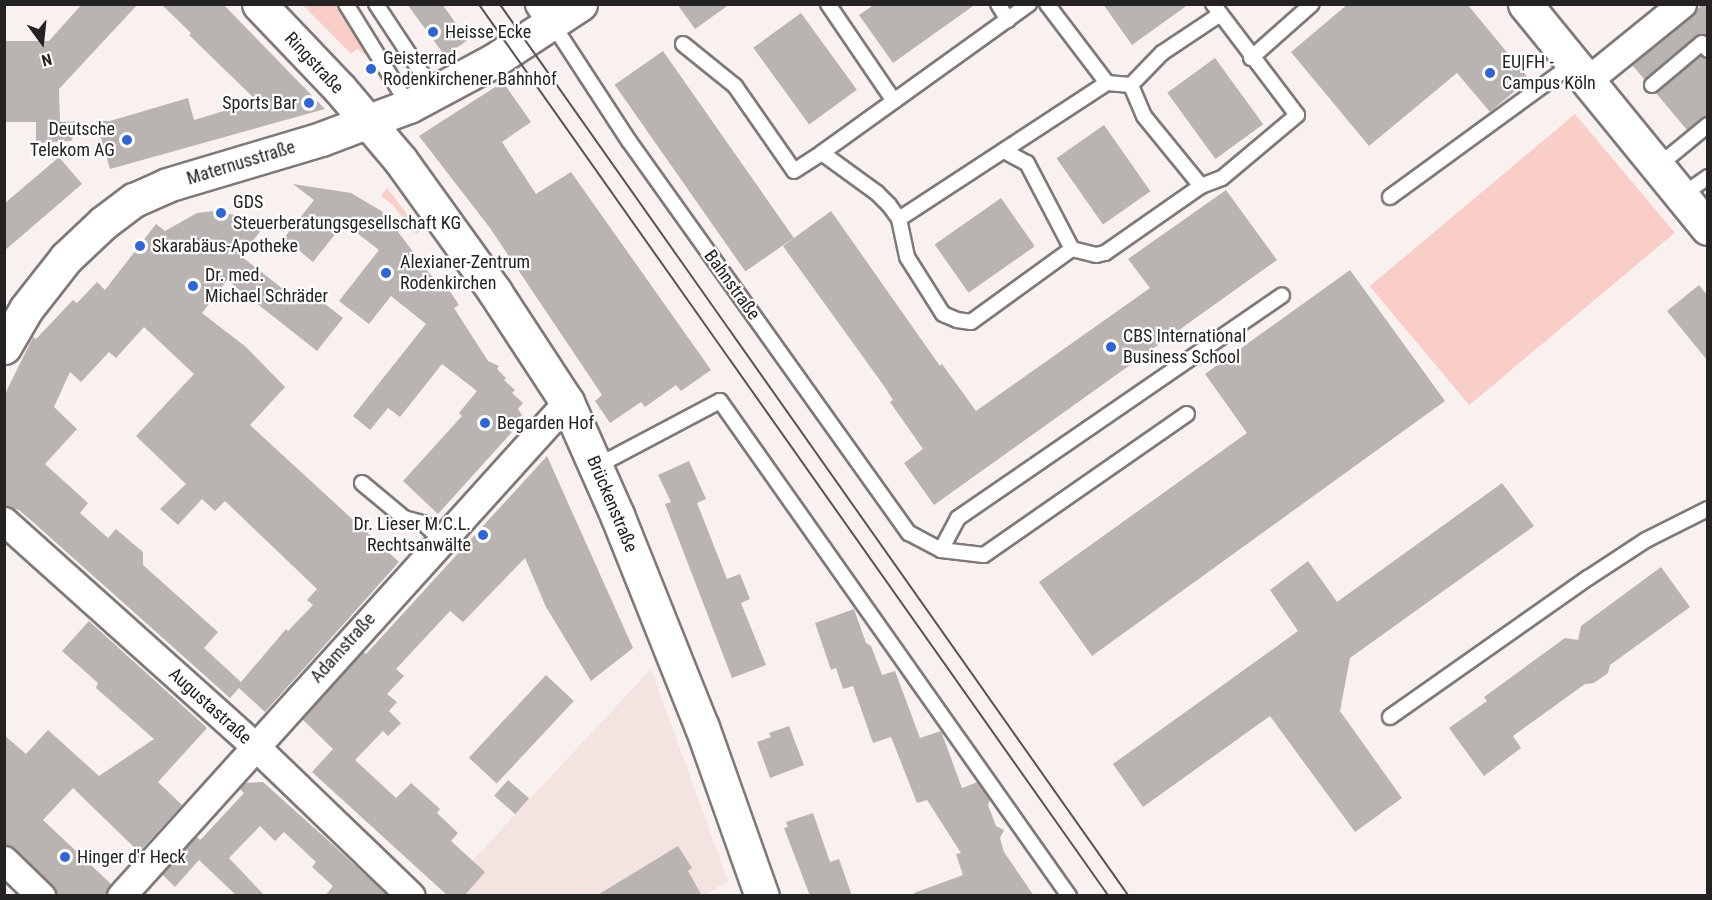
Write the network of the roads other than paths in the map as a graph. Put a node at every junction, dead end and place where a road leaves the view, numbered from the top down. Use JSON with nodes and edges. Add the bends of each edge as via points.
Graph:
{"nodes":[{"id":1,"x":259,"y":4,"type":"edge"},
{"id":2,"x":346,"y":4,"type":"edge"},
{"id":3,"x":376,"y":4,"type":"edge"},
{"id":4,"x":580,"y":4,"type":"edge"},
{"id":5,"x":828,"y":4,"type":"edge"},
{"id":6,"x":998,"y":4,"type":"edge"},
{"id":7,"x":1029,"y":4,"type":"edge"},
{"id":8,"x":1047,"y":4,"type":"edge"},
{"id":9,"x":1312,"y":4,"type":"edge"},
{"id":10,"x":1525,"y":4,"type":"edge"},
{"id":11,"x":1682,"y":4,"type":"edge"},
{"id":12,"x":1216,"y":10,"type":"edge"},
{"id":13,"x":1008,"y":20,"type":"junction"},
{"id":14,"x":539,"y":23,"type":"edge"},
{"id":15,"x":683,"y":44,"type":"dead end"},
{"id":16,"x":1707,"y":50,"type":"edge"},
{"id":17,"x":1251,"y":58,"type":"junction"},
{"id":18,"x":1581,"y":71,"type":"junction"},
{"id":19,"x":1107,"y":82,"type":"junction"},
{"id":20,"x":1652,"y":84,"type":"dead end"},
{"id":21,"x":1131,"y":85,"type":"junction"},
{"id":22,"x":422,"y":100,"type":"junction"},
{"id":23,"x":894,"y":101,"type":"junction"},
{"id":24,"x":368,"y":122,"type":"junction"},
{"id":25,"x":1707,"y":126,"type":"edge"},
{"id":26,"x":1004,"y":150,"type":"junction"},
{"id":27,"x":822,"y":153,"type":"junction"},
{"id":28,"x":1657,"y":167,"type":"junction"},
{"id":29,"x":1707,"y":177,"type":"edge"},
{"id":30,"x":1201,"y":186,"type":"junction"},
{"id":31,"x":1682,"y":196,"type":"junction"},
{"id":32,"x":1390,"y":197,"type":"dead end"},
{"id":33,"x":898,"y":219,"type":"junction"},
{"id":34,"x":1707,"y":228,"type":"edge"},
{"id":35,"x":1072,"y":249,"type":"junction"},
{"id":36,"x":1282,"y":295,"type":"dead end"},
{"id":37,"x":4,"y":347,"type":"edge"},
{"id":38,"x":567,"y":402,"type":"junction"},
{"id":39,"x":1186,"y":414,"type":"dead end"},
{"id":40,"x":597,"y":466,"type":"junction"},
{"id":41,"x":362,"y":483,"type":"dead end"},
{"id":42,"x":1707,"y":509,"type":"edge"},
{"id":43,"x":4,"y":520,"type":"edge"},
{"id":44,"x":441,"y":539,"type":"junction"},
{"id":45,"x":941,"y":550,"type":"junction"},
{"id":46,"x":1390,"y":717,"type":"dead end"},
{"id":47,"x":255,"y":746,"type":"junction"},
{"id":48,"x":4,"y":860,"type":"edge"},
{"id":49,"x":41,"y":896,"type":"edge"},
{"id":50,"x":121,"y":896,"type":"edge"},
{"id":51,"x":411,"y":896,"type":"edge"},
{"id":52,"x":762,"y":896,"type":"edge"},
{"id":53,"x":1069,"y":896,"type":"edge"}],
"edges":[{"from":1,"to":24,"type":"main road","name":"Ringstraße"},
{"from":2,"to":22,"type":"lane"},
{"from":3,"to":22,"type":"lane"},
{"from":4,"to":14,"type":"main road","name":"Maternusstraße"},
{"from":5,"to":23,"type":"lane"},
{"from":6,"to":13,"type":"lane"},
{"from":7,"to":13,"type":"lane"},
{"from":8,"to":19,"type":"lane"},
{"from":9,"to":17,"type":"lane"},
{"from":10,"to":18,"type":"main road"},
{"from":11,"to":18,"type":"street"},
{"from":12,"to":17,"type":"lane"},
{"from":12,"to":21,"type":"lane","via":[[1162,53]]},
{"from":13,"to":23,"type":"lane"},
{"from":14,"to":22,"type":"main road","name":"Maternusstraße"},
{"from":14,"to":45,"type":"lane","name":"Bahnstraße","via":[[629,141],[909,533]]},
{"from":15,"to":27,"type":"lane","via":[[735,86],[794,171]]},
{"from":16,"to":20,"type":"lane","via":[[1702,43]]},
{"from":17,"to":30,"type":"lane","via":[[1297,115],[1222,178]]},
{"from":18,"to":28,"type":"main road"},
{"from":18,"to":32,"type":"lane"},
{"from":19,"to":21,"type":"lane"},
{"from":19,"to":26,"type":"lane"},
{"from":21,"to":30,"type":"lane","via":[[1144,116]]},
{"from":22,"to":24,"type":"main road","name":"Maternusstraße"},
{"from":23,"to":27,"type":"lane"},
{"from":24,"to":37,"type":"main road","name":"Maternusstraße","via":[[167,185],[134,200],[66,258],[26,309]]},
{"from":24,"to":38,"type":"main road","name":"Brückenstraße","via":[[401,161],[495,292]]},
{"from":25,"to":28,"type":"lane"},
{"from":26,"to":33,"type":"lane"},
{"from":26,"to":35,"type":"lane","via":[[1027,163]]},
{"from":27,"to":33,"type":"lane","via":[[877,193]]},
{"from":28,"to":31,"type":"main road"},
{"from":29,"to":31,"type":"lane"},
{"from":30,"to":35,"type":"lane","via":[[1105,253],[1096,255]]},
{"from":31,"to":34,"type":"main road"},
{"from":33,"to":35,"type":"lane","via":[[906,256],[943,314],[957,320],[971,322]]},
{"from":36,"to":45,"type":"lane","via":[[958,518]]},
{"from":38,"to":40,"type":"main road","name":"Brückenstraße"},
{"from":38,"to":44,"type":"street","name":"Adamstraße"},
{"from":39,"to":45,"type":"lane","via":[[984,555]]},
{"from":40,"to":52,"type":"main road","name":"Brückenstraße","via":[[702,727]]},
{"from":40,"to":53,"type":"lane","via":[[720,401]]},
{"from":41,"to":44,"type":"lane","via":[[404,518],[423,523]]},
{"from":42,"to":46,"type":"lane","via":[[1646,540],[1588,578]]},
{"from":43,"to":47,"type":"street","name":"Augustastraße"},
{"from":44,"to":47,"type":"street","name":"Adamstraße"},
{"from":47,"to":50,"type":"street","name":"Adamstraße"},
{"from":47,"to":51,"type":"street","name":"Augustastraße"},
{"from":48,"to":49,"type":"street"}]}
